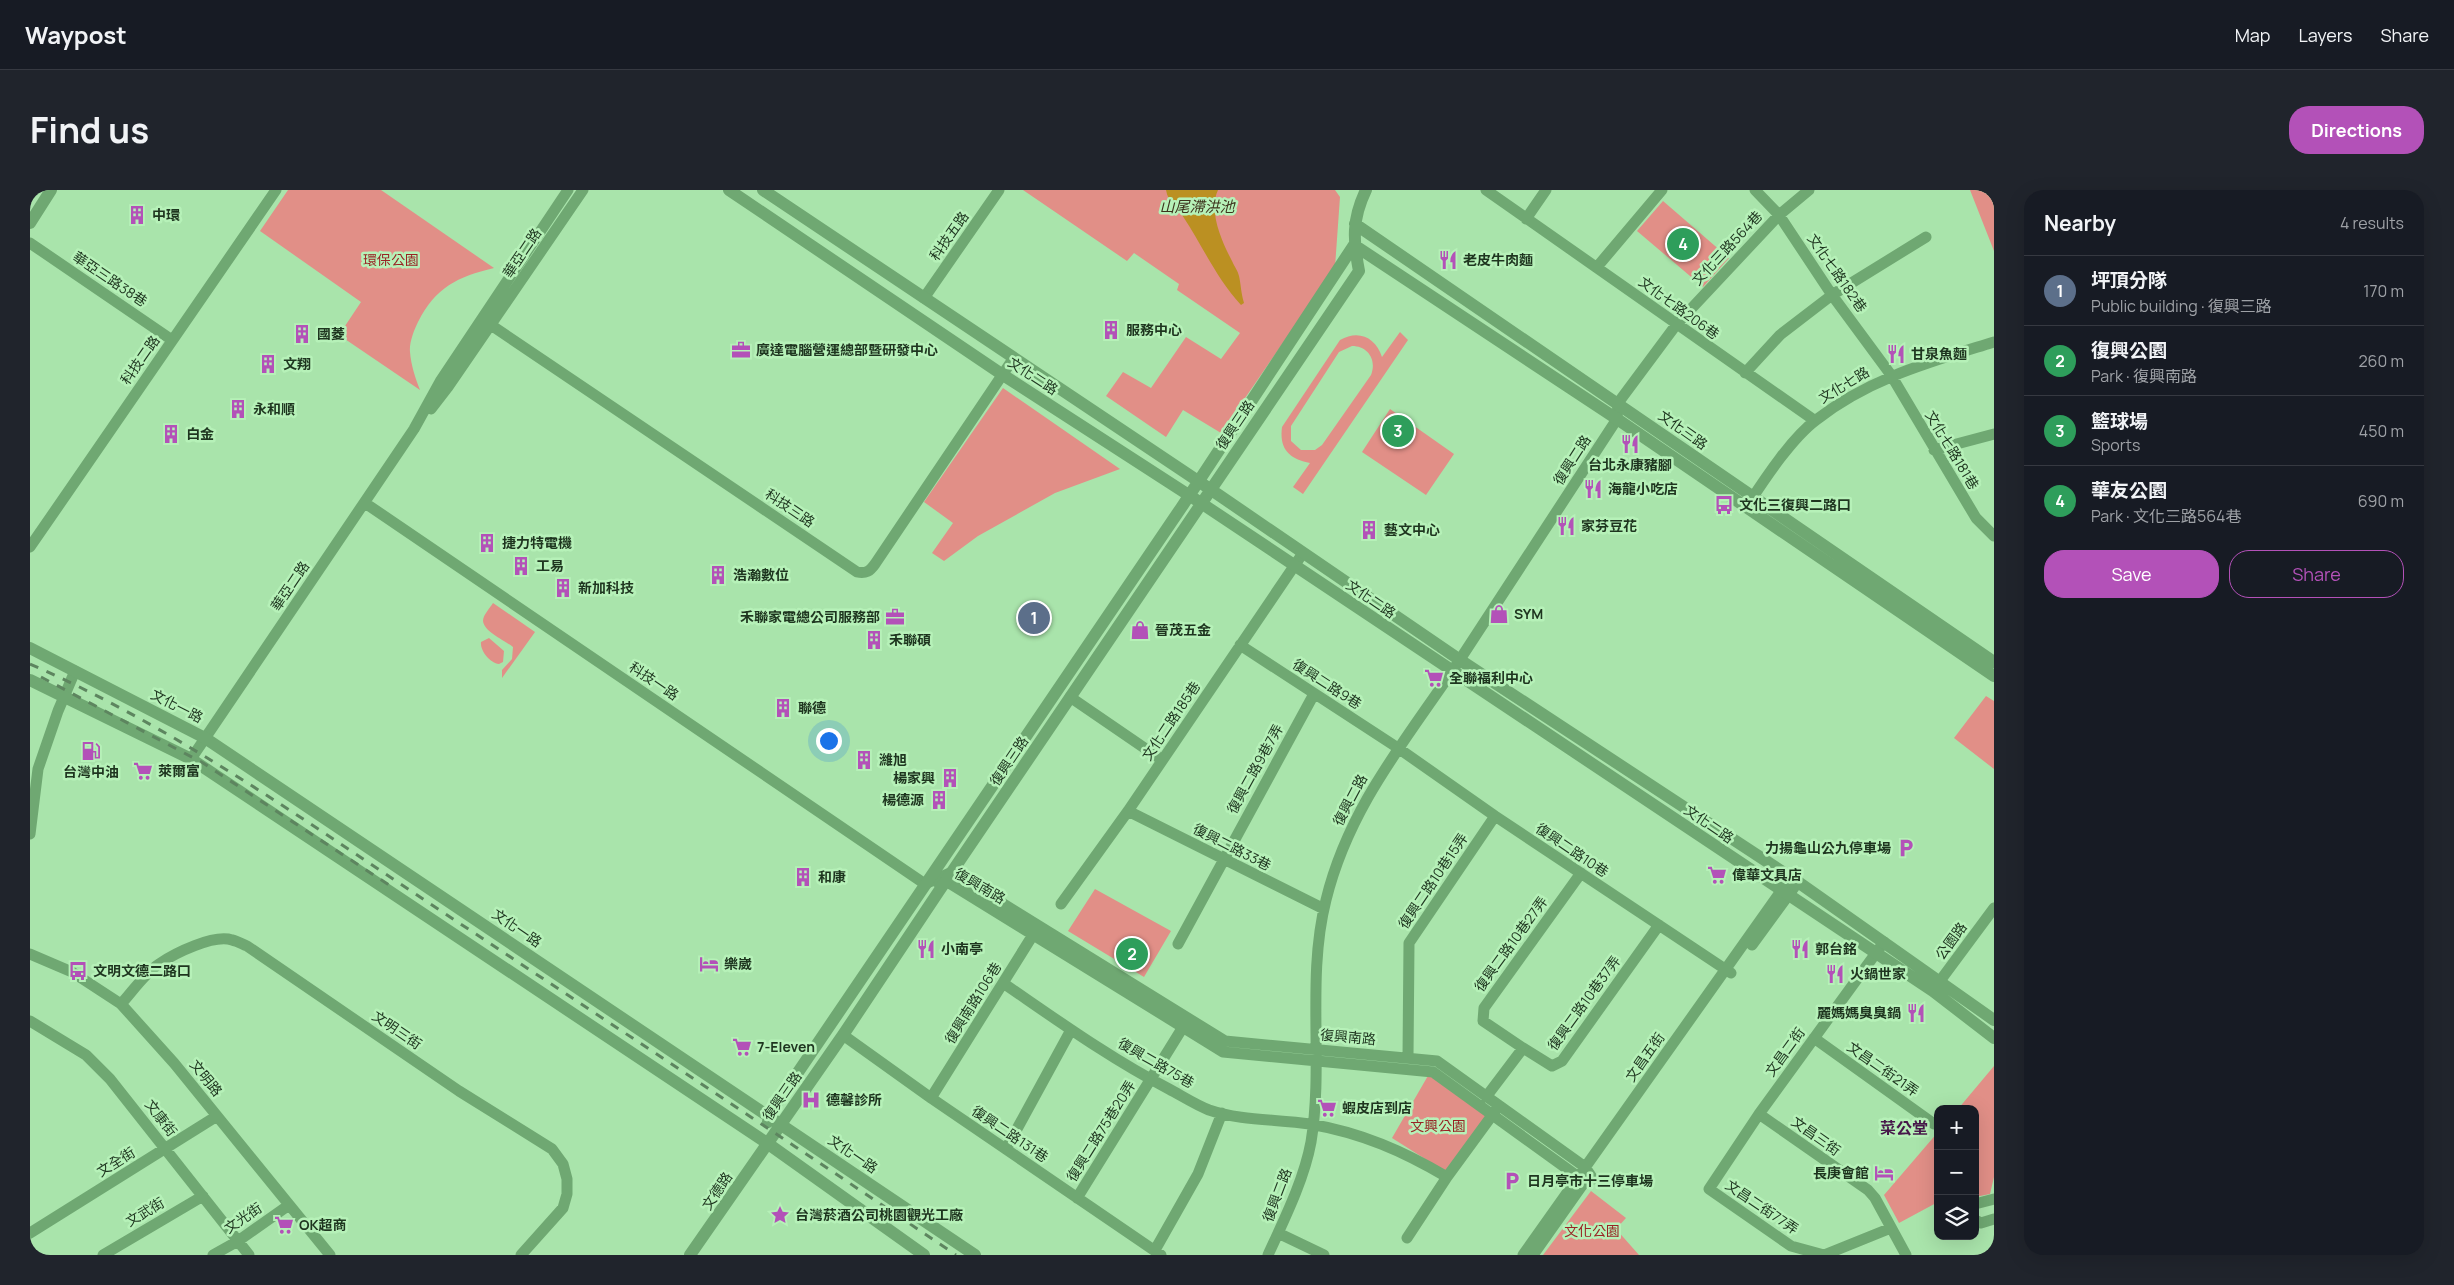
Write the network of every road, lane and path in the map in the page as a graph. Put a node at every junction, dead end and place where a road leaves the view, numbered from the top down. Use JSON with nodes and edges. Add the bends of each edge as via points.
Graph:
{"nodes":[{"id":1,"x":51,"y":190,"type":"edge"},
{"id":2,"x":276,"y":190,"type":"edge"},
{"id":3,"x":568,"y":190,"type":"edge"},
{"id":4,"x":583,"y":190,"type":"edge"},
{"id":5,"x":729,"y":190,"type":"edge"},
{"id":6,"x":763,"y":190,"type":"edge"},
{"id":7,"x":999,"y":190,"type":"edge"},
{"id":8,"x":1366,"y":190,"type":"edge"},
{"id":9,"x":1486,"y":190,"type":"edge"},
{"id":10,"x":1546,"y":190,"type":"edge"},
{"id":11,"x":1662,"y":190,"type":"edge"},
{"id":12,"x":1755,"y":190,"type":"edge"},
{"id":13,"x":1809,"y":190,"type":"edge"},
{"id":14,"x":1779,"y":215,"type":"junction"},
{"id":15,"x":1526,"y":219,"type":"junction"},
{"id":16,"x":30,"y":223,"type":"edge"},
{"id":17,"x":1355,"y":224,"type":"junction"},
{"id":18,"x":1926,"y":238,"type":"dead end"},
{"id":19,"x":30,"y":243,"type":"edge"},
{"id":20,"x":1354,"y":245,"type":"junction"},
{"id":21,"x":1597,"y":267,"type":"junction"},
{"id":22,"x":1832,"y":295,"type":"junction"},
{"id":23,"x":924,"y":298,"type":"junction"},
{"id":24,"x":486,"y":322,"type":"junction"},
{"id":25,"x":1676,"y":325,"type":"junction"},
{"id":26,"x":172,"y":340,"type":"junction"},
{"id":27,"x":1994,"y":342,"type":"edge"},
{"id":28,"x":1013,"y":359,"type":"junction"},
{"id":29,"x":1745,"y":373,"type":"junction"},
{"id":30,"x":1003,"y":375,"type":"junction"},
{"id":31,"x":1891,"y":375,"type":"junction"},
{"id":32,"x":1618,"y":403,"type":"junction"},
{"id":33,"x":1617,"y":418,"type":"junction"},
{"id":34,"x":1814,"y":420,"type":"junction"},
{"id":35,"x":1994,"y":434,"type":"edge"},
{"id":36,"x":1934,"y":450,"type":"junction"},
{"id":37,"x":1198,"y":481,"type":"junction"},
{"id":38,"x":1210,"y":489,"type":"junction"},
{"id":39,"x":1189,"y":496,"type":"junction"},
{"id":40,"x":1750,"y":502,"type":"junction"},
{"id":41,"x":365,"y":503,"type":"junction"},
{"id":42,"x":1200,"y":503,"type":"junction"},
{"id":43,"x":1994,"y":536,"type":"edge"},
{"id":44,"x":30,"y":546,"type":"edge"},
{"id":45,"x":1303,"y":553,"type":"junction"},
{"id":46,"x":1294,"y":566,"type":"junction"},
{"id":47,"x":1240,"y":645,"type":"junction"},
{"id":48,"x":30,"y":648,"type":"edge"},
{"id":49,"x":1460,"y":660,"type":"junction"},
{"id":50,"x":1994,"y":662,"type":"edge"},
{"id":51,"x":75,"y":671,"type":"junction"},
{"id":52,"x":1452,"y":671,"type":"junction"},
{"id":53,"x":1994,"y":676,"type":"edge"},
{"id":54,"x":30,"y":680,"type":"edge"},
{"id":55,"x":1314,"y":694,"type":"junction"},
{"id":56,"x":65,"y":696,"type":"junction"},
{"id":57,"x":1070,"y":697,"type":"junction"},
{"id":58,"x":205,"y":738,"type":"junction"},
{"id":59,"x":1398,"y":748,"type":"junction"},
{"id":60,"x":191,"y":759,"type":"junction"},
{"id":61,"x":1162,"y":760,"type":"junction"},
{"id":62,"x":1004,"y":769,"type":"junction"},
{"id":63,"x":1016,"y":777,"type":"junction"},
{"id":64,"x":1128,"y":811,"type":"junction"},
{"id":65,"x":1495,"y":816,"type":"junction"},
{"id":66,"x":30,"y":834,"type":"edge"},
{"id":67,"x":1222,"y":860,"type":"junction"},
{"id":68,"x":1581,"y":874,"type":"junction"},
{"id":69,"x":949,"y":876,"type":"junction"},
{"id":70,"x":1794,"y":880,"type":"junction"},
{"id":71,"x":925,"y":884,"type":"junction"},
{"id":72,"x":1785,"y":893,"type":"junction"},
{"id":73,"x":1061,"y":904,"type":"dead end"},
{"id":74,"x":1994,"y":908,"type":"edge"},
{"id":75,"x":1324,"y":909,"type":"junction"},
{"id":76,"x":1040,"y":925,"type":"junction"},
{"id":77,"x":1659,"y":925,"type":"junction"},
{"id":78,"x":1033,"y":935,"type":"junction"},
{"id":79,"x":1884,"y":942,"type":"junction"},
{"id":80,"x":1178,"y":944,"type":"dead end"},
{"id":81,"x":1876,"y":953,"type":"junction"},
{"id":82,"x":30,"y":954,"type":"edge"},
{"id":83,"x":1728,"y":971,"type":"junction"},
{"id":84,"x":1003,"y":983,"type":"junction"},
{"id":85,"x":1936,"y":986,"type":"junction"},
{"id":86,"x":122,"y":1004,"type":"junction"},
{"id":87,"x":1994,"y":1020,"type":"edge"},
{"id":88,"x":30,"y":1021,"type":"edge"},
{"id":89,"x":1183,"y":1027,"type":"junction"},
{"id":90,"x":1071,"y":1030,"type":"junction"},
{"id":91,"x":843,"y":1035,"type":"junction"},
{"id":92,"x":1814,"y":1038,"type":"junction"},
{"id":93,"x":1994,"y":1038,"type":"edge"},
{"id":94,"x":1523,"y":1048,"type":"junction"},
{"id":95,"x":1279,"y":1051,"type":"junction"},
{"id":96,"x":1315,"y":1054,"type":"junction"},
{"id":97,"x":1408,"y":1057,"type":"junction"},
{"id":98,"x":1151,"y":1079,"type":"junction"},
{"id":99,"x":1486,"y":1097,"type":"junction"},
{"id":100,"x":931,"y":1098,"type":"junction"},
{"id":101,"x":1495,"y":1111,"type":"junction"},
{"id":102,"x":1222,"y":1113,"type":"junction"},
{"id":103,"x":1759,"y":1114,"type":"junction"},
{"id":104,"x":769,"y":1115,"type":"junction"},
{"id":105,"x":217,"y":1116,"type":"junction"},
{"id":106,"x":780,"y":1123,"type":"junction"},
{"id":107,"x":1934,"y":1124,"type":"dead end"},
{"id":108,"x":1312,"y":1125,"type":"junction"},
{"id":109,"x":767,"y":1143,"type":"junction"},
{"id":110,"x":166,"y":1149,"type":"junction"},
{"id":111,"x":1006,"y":1149,"type":"junction"},
{"id":112,"x":1586,"y":1176,"type":"junction"},
{"id":113,"x":1447,"y":1177,"type":"junction"},
{"id":114,"x":1713,"y":1182,"type":"joint"},
{"id":115,"x":203,"y":1196,"type":"junction"},
{"id":116,"x":1077,"y":1198,"type":"junction"},
{"id":117,"x":1994,"y":1200,"type":"edge"},
{"id":118,"x":1979,"y":1203,"type":"edge"},
{"id":119,"x":289,"y":1205,"type":"junction"},
{"id":120,"x":1994,"y":1219,"type":"edge"},
{"id":121,"x":1979,"y":1222,"type":"edge"},
{"id":122,"x":1891,"y":1228,"type":"junction"},
{"id":123,"x":30,"y":1233,"type":"edge"},
{"id":124,"x":1278,"y":1233,"type":"junction"},
{"id":125,"x":1407,"y":1238,"type":"dead end"},
{"id":126,"x":238,"y":1241,"type":"junction"},
{"id":127,"x":1158,"y":1253,"type":"edge"},
{"id":128,"x":103,"y":1255,"type":"edge"},
{"id":129,"x":213,"y":1255,"type":"edge"},
{"id":130,"x":249,"y":1255,"type":"edge"},
{"id":131,"x":330,"y":1255,"type":"edge"},
{"id":132,"x":521,"y":1255,"type":"edge"},
{"id":133,"x":690,"y":1255,"type":"edge"},
{"id":134,"x":924,"y":1255,"type":"edge"},
{"id":135,"x":975,"y":1255,"type":"edge"},
{"id":136,"x":1268,"y":1255,"type":"edge"},
{"id":137,"x":1324,"y":1255,"type":"edge"},
{"id":138,"x":1523,"y":1255,"type":"edge"},
{"id":139,"x":1533,"y":1255,"type":"edge"},
{"id":140,"x":1906,"y":1255,"type":"edge"}],
"edges":[{"from":1,"to":16,"type":"street"},
{"from":2,"to":26,"type":"street","name":"科技二路"},
{"from":3,"to":24,"type":"street","name":"華亞二路"},
{"from":4,"to":24,"type":"street","name":"華亞二路"},
{"from":5,"to":30,"type":"street","name":"文化二路"},
{"from":6,"to":23,"type":"street","name":"文化二路"},
{"from":7,"to":23,"type":"street","name":"科技五路"},
{"from":8,"to":17,"type":"street","name":"復興三路","via":[[1357,209]]},
{"from":9,"to":15,"type":"street","name":"文化七路206巷"},
{"from":10,"to":15,"type":"street"},
{"from":11,"to":21,"type":"street"},
{"from":12,"to":14,"type":"street","name":"文化七路182巷"},
{"from":13,"to":14,"type":"street","name":"文化三路564巷"},
{"from":14,"to":22,"type":"street","name":"文化七路182巷"},
{"from":14,"to":25,"type":"street","name":"文化三路564巷"},
{"from":15,"to":21,"type":"street","name":"文化七路206巷"},
{"from":17,"to":20,"type":"street","name":"復興三路"},
{"from":17,"to":32,"type":"street","name":"文化三路"},
{"from":18,"to":22,"type":"street"},
{"from":19,"to":26,"type":"street","name":"華亞三路38巷"},
{"from":20,"to":33,"type":"street","name":"文化三路"},
{"from":20,"to":37,"type":"street","name":"復興三路"},
{"from":20,"to":38,"type":"street","name":"復興三路","via":[[1359,271]]},
{"from":21,"to":25,"type":"street","name":"文化七路206巷"},
{"from":22,"to":29,"type":"street","via":[[1780,335]]},
{"from":22,"to":31,"type":"street","name":"文化七路182巷"},
{"from":23,"to":28,"type":"street","name":"文化二路"},
{"from":24,"to":30,"type":"street","name":"科技三路","via":[[841,561],[864,573],[875,564]]},
{"from":24,"to":41,"type":"street","name":"華亞二路","via":[[448,387],[414,429]]},
{"from":25,"to":29,"type":"street","name":"文化七路206巷"},
{"from":25,"to":32,"type":"street","name":"文化三路564巷"},
{"from":26,"to":44,"type":"street","name":"科技二路"},
{"from":27,"to":31,"type":"street","name":"文化七路"},
{"from":28,"to":30,"type":"street","name":"科技三路"},
{"from":28,"to":37,"type":"street","name":"文化二路"},
{"from":29,"to":34,"type":"street","name":"文化七路206巷"},
{"from":30,"to":39,"type":"street","name":"文化二路"},
{"from":31,"to":34,"type":"street","name":"文化七路","via":[[1863,388]]},
{"from":31,"to":36,"type":"street","name":"文化七路181巷"},
{"from":32,"to":33,"type":"street"},
{"from":32,"to":40,"type":"street","name":"文化三路"},
{"from":33,"to":40,"type":"street","name":"文化三路"},
{"from":33,"to":49,"type":"street","name":"復興二路"},
{"from":34,"to":40,"type":"street","name":"文化七路","via":[[1786,450]]},
{"from":35,"to":36,"type":"street"},
{"from":36,"to":43,"type":"street","name":"文化七路181巷","via":[[1976,518]]},
{"from":37,"to":38,"type":"street","name":"文化二路"},
{"from":37,"to":39,"type":"street","name":"復興三路"},
{"from":38,"to":42,"type":"street","name":"復興三路"},
{"from":38,"to":45,"type":"street","name":"文化二路"},
{"from":39,"to":42,"type":"street","name":"文化二路"},
{"from":39,"to":62,"type":"street","name":"復興三路"},
{"from":40,"to":50,"type":"street","name":"文化三路"},
{"from":40,"to":53,"type":"street","name":"文化三路"},
{"from":41,"to":58,"type":"street","name":"華亞二路"},
{"from":41,"to":71,"type":"street","name":"科技一路"},
{"from":42,"to":46,"type":"street","name":"文化二路"},
{"from":42,"to":57,"type":"street","name":"復興三路"},
{"from":45,"to":46,"type":"street","name":"文化二路185巷"},
{"from":45,"to":49,"type":"street","name":"文化二路"},
{"from":46,"to":47,"type":"street","name":"文化二路185巷"},
{"from":46,"to":52,"type":"street","name":"文化二路"},
{"from":47,"to":55,"type":"street","name":"復興二路9巷"},
{"from":47,"to":61,"type":"street","name":"文化二路185巷"},
{"from":48,"to":51,"type":"street","name":"文化一路"},
{"from":49,"to":52,"type":"street","name":"復興二路"},
{"from":49,"to":70,"type":"street","name":"文化二路"},
{"from":51,"to":56,"type":"street"},
{"from":51,"to":58,"type":"street","name":"文化一路"},
{"from":52,"to":59,"type":"street","name":"復興二路"},
{"from":52,"to":72,"type":"street","name":"文化二路"},
{"from":54,"to":56,"type":"street"},
{"from":55,"to":59,"type":"street","name":"復興二路9巷"},
{"from":55,"to":67,"type":"street","name":"復興二路9巷7弄"},
{"from":56,"to":60,"type":"street"},
{"from":56,"to":66,"type":"street","via":[[38,769]]},
{"from":57,"to":61,"type":"street"},
{"from":57,"to":63,"type":"street","name":"復興三路"},
{"from":58,"to":60,"type":"street","name":"華亞二路"},
{"from":58,"to":104,"type":"street","name":"文化一路"},
{"from":59,"to":65,"type":"street","name":"復興二路10巷"},
{"from":59,"to":75,"type":"street","name":"復興二路","via":[[1355,820]]},
{"from":60,"to":109,"type":"street"},
{"from":61,"to":64,"type":"street","name":"文化二路185巷"},
{"from":62,"to":63,"type":"street"},
{"from":62,"to":71,"type":"street","name":"復興三路"},
{"from":63,"to":69,"type":"street","name":"復興三路"},
{"from":64,"to":67,"type":"street","name":"復興二路33巷"},
{"from":64,"to":73,"type":"street","name":"文化二路185巷"},
{"from":65,"to":68,"type":"street","name":"復興二路10巷"},
{"from":65,"to":97,"type":"street","name":"復興二路10巷15弄","via":[[1409,944]]},
{"from":67,"to":75,"type":"street","name":"復興二路33巷"},
{"from":67,"to":80,"type":"street","name":"復興二路9巷7弄"},
{"from":68,"to":77,"type":"street","name":"復興二路10巷"},
{"from":68,"to":94,"type":"street","name":"復興二路10巷27弄","via":[[1484,1008],[1484,1021]]},
{"from":69,"to":71,"type":"street","name":"復興南路"},
{"from":69,"to":76,"type":"street","name":"復興南路"},
{"from":69,"to":78,"type":"street","name":"復興南路"},
{"from":69,"to":91,"type":"street","name":"復興三路"},
{"from":70,"to":72,"type":"street","name":"文昌五街"},
{"from":70,"to":79,"type":"street","name":"文化二路"},
{"from":71,"to":104,"type":"street","name":"復興三路"},
{"from":72,"to":81,"type":"street","name":"文化二路"},
{"from":72,"to":83,"type":"street","name":"文昌五街"},
{"from":74,"to":85,"type":"street","name":"公園路"},
{"from":75,"to":96,"type":"street","name":"復興二路","via":[[1317,958]]},
{"from":76,"to":78,"type":"street","name":"復興南路106巷"},
{"from":76,"to":95,"type":"street","name":"復興南路","via":[[1225,1042]]},
{"from":77,"to":83,"type":"street","name":"復興二路10巷"},
{"from":77,"to":94,"type":"street","name":"復興二路10巷37弄","via":[[1562,1061],[1552,1066]]},
{"from":78,"to":84,"type":"street","name":"復興南路106巷"},
{"from":78,"to":89,"type":"street","name":"復興南路"},
{"from":79,"to":81,"type":"street","name":"文昌二街"},
{"from":79,"to":85,"type":"street","name":"文化二路"},
{"from":81,"to":85,"type":"street","name":"文化二路"},
{"from":81,"to":92,"type":"street","name":"文昌二街"},
{"from":82,"to":86,"type":"street","name":"文明路","via":[[72,972]]},
{"from":83,"to":112,"type":"street","name":"文昌五街"},
{"from":84,"to":90,"type":"street","name":"復興二路75巷"},
{"from":84,"to":100,"type":"street","name":"復興南路106巷"},
{"from":85,"to":87,"type":"street","name":"文化二路"},
{"from":85,"to":93,"type":"street","name":"文化二路"},
{"from":86,"to":105,"type":"street","name":"文明路"},
{"from":86,"to":132,"type":"street","name":"文明三街","via":[[159,964],[196,946],[214,939],[231,939],[247,946],[460,1091],[552,1149],[563,1164],[567,1179],[563,1208]]},
{"from":88,"to":110,"type":"street","name":"文康街","via":[[86,1055],[128,1100]]},
{"from":89,"to":95,"type":"street","name":"復興南路","via":[[1223,1052]]},
{"from":89,"to":98,"type":"street","name":"復興二路75巷20弄"},
{"from":90,"to":98,"type":"street","name":"復興二路75巷"},
{"from":90,"to":111,"type":"street"},
{"from":91,"to":100,"type":"street","name":"復興二路131巷"},
{"from":91,"to":106,"type":"street","name":"復興三路"},
{"from":92,"to":103,"type":"street","name":"文昌二街"},
{"from":92,"to":107,"type":"street","name":"文昌二街21弄"},
{"from":94,"to":99,"type":"street"},
{"from":95,"to":96,"type":"street","name":"復興南路"},
{"from":96,"to":97,"type":"street","name":"復興南路"},
{"from":96,"to":101,"type":"street","name":"復興南路","via":[[1433,1072]]},
{"from":96,"to":108,"type":"street","name":"復興二路"},
{"from":97,"to":99,"type":"street","name":"復興南路","via":[[1437,1061]]},
{"from":98,"to":102,"type":"street","name":"復興二路75巷","via":[[1209,1110]]},
{"from":98,"to":116,"type":"street","name":"復興二路75巷20弄"},
{"from":99,"to":101,"type":"street","name":"復興南路"},
{"from":100,"to":111,"type":"street","name":"復興二路131巷"},
{"from":101,"to":112,"type":"street","name":"復興南路"},
{"from":101,"to":113,"type":"street"},
{"from":102,"to":108,"type":"street","name":"復興二路75巷"},
{"from":102,"to":127,"type":"street","via":[[1198,1174]]},
{"from":103,"to":114,"type":"street","name":"文昌二街"},
{"from":103,"to":122,"type":"street","name":"文昌三街","via":[[1868,1190]]},
{"from":104,"to":106,"type":"street","name":"文化一路"},
{"from":104,"to":109,"type":"street","name":"復興三路"},
{"from":105,"to":110,"type":"street","name":"文全街"},
{"from":105,"to":119,"type":"street","name":"文明路"},
{"from":106,"to":109,"type":"street","name":"復興三路"},
{"from":106,"to":135,"type":"street","name":"文化一路"},
{"from":108,"to":113,"type":"street","name":"復興二路75巷","via":[[1374,1140]]},
{"from":108,"to":124,"type":"street","name":"復興二路","via":[[1306,1159]]},
{"from":109,"to":133,"type":"street","name":"文德路"},
{"from":109,"to":134,"type":"street"},
{"from":110,"to":115,"type":"street","name":"文康街"},
{"from":110,"to":123,"type":"street","name":"文全街"},
{"from":111,"to":116,"type":"street","name":"復興二路131巷"},
{"from":112,"to":138,"type":"street","name":"文昌五街"},
{"from":112,"to":139,"type":"street","name":"文昌五街"},
{"from":113,"to":125,"type":"street"},
{"from":114,"to":122,"type":"street","name":"文昌二街77弄","via":[[1709,1189],[1791,1246],[1824,1255]]},
{"from":115,"to":126,"type":"street","name":"文康街"},
{"from":115,"to":128,"type":"street","name":"文武街"},
{"from":116,"to":127,"type":"street","name":"復興二路131巷"},
{"from":117,"to":118,"type":"street"},
{"from":119,"to":126,"type":"street","name":"文光街"},
{"from":119,"to":131,"type":"street","name":"文明路"},
{"from":120,"to":121,"type":"street"},
{"from":122,"to":140,"type":"street","name":"文昌三街"},
{"from":124,"to":136,"type":"street","name":"復興二路"},
{"from":124,"to":137,"type":"street"},
{"from":126,"to":129,"type":"street","name":"文光街"},
{"from":126,"to":130,"type":"street","name":"文康街"}]}
